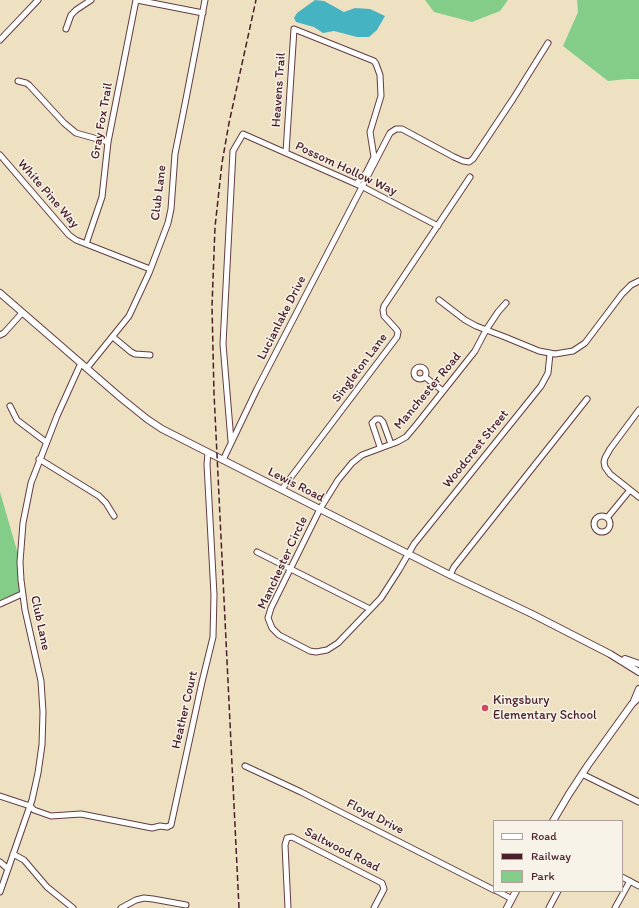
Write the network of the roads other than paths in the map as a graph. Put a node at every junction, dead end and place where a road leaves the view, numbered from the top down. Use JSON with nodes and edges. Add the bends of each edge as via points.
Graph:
{"nodes":[{"id":1,"x":38,"y":0,"type":"edge"},
{"id":2,"x":91,"y":0,"type":"edge"},
{"id":3,"x":136,"y":0,"type":"edge"},
{"id":4,"x":205,"y":0,"type":"edge"},
{"id":5,"x":203,"y":13,"type":"junction"},
{"id":6,"x":66,"y":29,"type":"dead end"},
{"id":7,"x":0,"y":40,"type":"edge"},
{"id":8,"x":548,"y":43,"type":"dead end"},
{"id":9,"x":18,"y":81,"type":"dead end"},
{"id":10,"x":108,"y":142,"type":"junction"},
{"id":11,"x":286,"y":152,"type":"junction"},
{"id":12,"x":0,"y":155,"type":"edge"},
{"id":13,"x":470,"y":177,"type":"dead end"},
{"id":14,"x":356,"y":184,"type":"junction"},
{"id":15,"x":363,"y":187,"type":"junction"},
{"id":16,"x":438,"y":226,"type":"junction"},
{"id":17,"x":86,"y":244,"type":"junction"},
{"id":18,"x":150,"y":270,"type":"junction"},
{"id":19,"x":639,"y":281,"type":"edge"},
{"id":20,"x":0,"y":292,"type":"edge"},
{"id":21,"x":439,"y":300,"type":"dead end"},
{"id":22,"x":506,"y":303,"type":"dead end"},
{"id":23,"x":22,"y":313,"type":"junction"},
{"id":24,"x":486,"y":330,"type":"junction"},
{"id":25,"x":0,"y":335,"type":"edge"},
{"id":26,"x":113,"y":337,"type":"junction"},
{"id":27,"x":550,"y":354,"type":"junction"},
{"id":28,"x":150,"y":355,"type":"dead end"},
{"id":29,"x":81,"y":363,"type":"junction"},
{"id":30,"x":87,"y":368,"type":"junction"},
{"id":31,"x":425,"y":377,"type":"dead end"},
{"id":32,"x":443,"y":391,"type":"junction"},
{"id":33,"x":587,"y":399,"type":"dead end"},
{"id":34,"x":10,"y":406,"type":"dead end"},
{"id":35,"x":639,"y":410,"type":"edge"},
{"id":36,"x":46,"y":442,"type":"junction"},
{"id":37,"x":232,"y":442,"type":"junction"},
{"id":38,"x":391,"y":444,"type":"junction"},
{"id":39,"x":380,"y":447,"type":"junction"},
{"id":40,"x":208,"y":453,"type":"junction"},
{"id":41,"x":39,"y":459,"type":"junction"},
{"id":42,"x":223,"y":460,"type":"junction"},
{"id":43,"x":282,"y":489,"type":"junction"},
{"id":44,"x":630,"y":490,"type":"junction"},
{"id":45,"x":639,"y":498,"type":"edge"},
{"id":46,"x":320,"y":510,"type":"junction"},
{"id":47,"x":114,"y":516,"type":"dead end"},
{"id":48,"x":607,"y":518,"type":"dead end"},
{"id":49,"x":258,"y":552,"type":"dead end"},
{"id":50,"x":408,"y":554,"type":"junction"},
{"id":51,"x":290,"y":569,"type":"junction"},
{"id":52,"x":450,"y":575,"type":"junction"},
{"id":53,"x":22,"y":594,"type":"junction"},
{"id":54,"x":0,"y":604,"type":"edge"},
{"id":55,"x":370,"y":609,"type":"junction"},
{"id":56,"x":610,"y":654,"type":"junction"},
{"id":57,"x":639,"y":664,"type":"edge"},
{"id":58,"x":639,"y":672,"type":"edge"},
{"id":59,"x":639,"y":689,"type":"edge"},
{"id":60,"x":639,"y":697,"type":"edge"},
{"id":61,"x":632,"y":704,"type":"junction"},
{"id":62,"x":245,"y":766,"type":"dead end"},
{"id":63,"x":582,"y":774,"type":"junction"},
{"id":64,"x":0,"y":796,"type":"edge"},
{"id":65,"x":639,"y":802,"type":"edge"},
{"id":66,"x":30,"y":806,"type":"junction"},
{"id":67,"x":554,"y":820,"type":"edge"},
{"id":68,"x":13,"y":854,"type":"junction"},
{"id":69,"x":0,"y":862,"type":"edge"},
{"id":70,"x":8,"y":869,"type":"junction"},
{"id":71,"x":623,"y":878,"type":"edge"},
{"id":72,"x":630,"y":881,"type":"junction"},
{"id":73,"x":639,"y":886,"type":"edge"},
{"id":74,"x":493,"y":889,"type":"edge"},
{"id":75,"x":0,"y":892,"type":"edge"},
{"id":76,"x":499,"y":892,"type":"edge"},
{"id":77,"x":516,"y":892,"type":"edge"},
{"id":78,"x":557,"y":892,"type":"edge"},
{"id":79,"x":512,"y":899,"type":"junction"},
{"id":80,"x":186,"y":905,"type":"dead end"},
{"id":81,"x":73,"y":908,"type":"edge"},
{"id":82,"x":121,"y":908,"type":"edge"},
{"id":83,"x":288,"y":908,"type":"edge"},
{"id":84,"x":374,"y":908,"type":"edge"},
{"id":85,"x":507,"y":908,"type":"edge"},
{"id":86,"x":549,"y":908,"type":"edge"},
{"id":87,"x":615,"y":908,"type":"edge"}],
"edges":[{"from":1,"to":7,"type":"street"},
{"from":2,"to":6,"type":"street","via":[[71,15]]},
{"from":3,"to":5,"type":"street"},
{"from":3,"to":10,"type":"street","name":"Gray Fox Trail"},
{"from":4,"to":5,"type":"street","name":"Club Lane"},
{"from":5,"to":18,"type":"street","name":"Club Lane","via":[[175,154],[170,216]]},
{"from":8,"to":15,"type":"street","name":"Lucianlake Drive","via":[[473,159],[469,162],[463,161],[396,129],[390,133]]},
{"from":9,"to":10,"type":"street","via":[[29,85],[64,124],[76,133]]},
{"from":10,"to":17,"type":"street","name":"Gray Fox Trail","via":[[102,196]]},
{"from":11,"to":14,"type":"street","name":"Possom Hollow Way"},
{"from":11,"to":14,"type":"street","name":"Heavens Trail","via":[[294,29],[376,64],[380,75],[380,96],[370,132],[374,157],[372,164]]},
{"from":11,"to":37,"type":"street","name":"Possom Hollow Way","via":[[243,134],[233,151],[223,344]]},
{"from":12,"to":17,"type":"street","name":"White Pine Way","via":[[64,232]]},
{"from":13,"to":16,"type":"street","name":"Singleton Lane"},
{"from":14,"to":15,"type":"street","name":"Possom Hollow Way"},
{"from":15,"to":16,"type":"street","name":"Possom Hollow Way"},
{"from":15,"to":37,"type":"street","name":"Lucianlake Drive"},
{"from":16,"to":43,"type":"street","name":"Singleton Lane","via":[[384,306],[384,316],[396,329],[398,338]]},
{"from":17,"to":18,"type":"street","name":"White Pine Way"},
{"from":18,"to":26,"type":"street","name":"Club Lane","via":[[129,316]]},
{"from":19,"to":27,"type":"street","via":[[622,294],[581,346],[568,352]]},
{"from":20,"to":23,"type":"street","name":"Lewis Road"},
{"from":21,"to":24,"type":"street","via":[[465,320]]},
{"from":22,"to":24,"type":"street","name":"Manchester Road"},
{"from":23,"to":25,"type":"street"},
{"from":23,"to":29,"type":"street","name":"Lewis Road"},
{"from":24,"to":27,"type":"street"},
{"from":24,"to":32,"type":"street","name":"Manchester Road","via":[[475,351]]},
{"from":26,"to":28,"type":"street","via":[[131,352]]},
{"from":26,"to":30,"type":"street","name":"Club Lane"},
{"from":27,"to":50,"type":"street","name":"Woodcrest Street","via":[[548,373],[541,386]]},
{"from":29,"to":30,"type":"street","name":"Lewis Road"},
{"from":29,"to":36,"type":"street","name":"Club Lane"},
{"from":30,"to":40,"type":"street","name":"Lewis Road","via":[[147,419]]},
{"from":31,"to":32,"type":"street"},
{"from":32,"to":38,"type":"street","name":"Manchester Road","via":[[406,437]]},
{"from":33,"to":52,"type":"street"},
{"from":34,"to":36,"type":"street","via":[[17,420]]},
{"from":35,"to":44,"type":"street","via":[[604,460],[607,470]]},
{"from":36,"to":41,"type":"street","name":"Club Lane"},
{"from":37,"to":42,"type":"street","name":"Lucianlake Drive"},
{"from":38,"to":39,"type":"street","name":"Manchester Road"},
{"from":38,"to":39,"type":"street","via":[[381,420],[376,419],[372,423]]},
{"from":39,"to":46,"type":"street","name":"Manchester Road","via":[[366,452],[352,463],[334,485]]},
{"from":40,"to":42,"type":"street","name":"Lewis Road"},
{"from":40,"to":66,"type":"street","name":"Heather Court","via":[[214,595],[213,636],[171,825],[152,828],[81,814],[51,816]]},
{"from":41,"to":47,"type":"street","via":[[98,496]]},
{"from":41,"to":53,"type":"street","name":"Club Lane","via":[[27,495],[23,522],[20,562]]},
{"from":42,"to":43,"type":"street","name":"Lewis Road"},
{"from":43,"to":46,"type":"street","name":"Lewis Road"},
{"from":44,"to":45,"type":"street"},
{"from":44,"to":48,"type":"street"},
{"from":46,"to":50,"type":"street","name":"Lewis Road"},
{"from":46,"to":51,"type":"street","name":"Manchester Circle"},
{"from":49,"to":51,"type":"street"},
{"from":50,"to":52,"type":"street","name":"Lewis Road"},
{"from":50,"to":55,"type":"street","name":"Manchester Circle","via":[[387,590]]},
{"from":51,"to":55,"type":"street"},
{"from":51,"to":55,"type":"street","name":"Manchester Circle","via":[[268,618],[272,628],[279,635],[310,651],[322,652],[332,648]]},
{"from":52,"to":56,"type":"street","name":"Lewis Road"},
{"from":53,"to":54,"type":"street"},
{"from":53,"to":66,"type":"street","name":"Club Lane","via":[[38,667],[43,712],[41,754]]},
{"from":56,"to":57,"type":"street","name":"Lewis Road"},
{"from":56,"to":58,"type":"street","name":"Lewis Road"},
{"from":59,"to":61,"type":"street"},
{"from":60,"to":61,"type":"street"},
{"from":61,"to":63,"type":"street"},
{"from":62,"to":74,"type":"street","name":"Floyd Drive"},
{"from":63,"to":65,"type":"street"},
{"from":63,"to":67,"type":"street"},
{"from":64,"to":66,"type":"street"},
{"from":66,"to":68,"type":"street","name":"Club Lane"},
{"from":68,"to":70,"type":"street","name":"Club Lane"},
{"from":68,"to":81,"type":"street","via":[[29,865],[47,887]]},
{"from":69,"to":70,"type":"street"},
{"from":70,"to":75,"type":"street","name":"Club Lane"},
{"from":71,"to":72,"type":"street"},
{"from":72,"to":73,"type":"street"},
{"from":72,"to":87,"type":"street"},
{"from":76,"to":79,"type":"street","name":"Floyd Drive"},
{"from":77,"to":79,"type":"street"},
{"from":78,"to":86,"type":"street"},
{"from":79,"to":85,"type":"street"},
{"from":80,"to":82,"type":"street","via":[[144,898]]},
{"from":83,"to":84,"type":"street","name":"Saltwood Road","via":[[285,845],[290,837],[382,883],[383,891]]}]}
